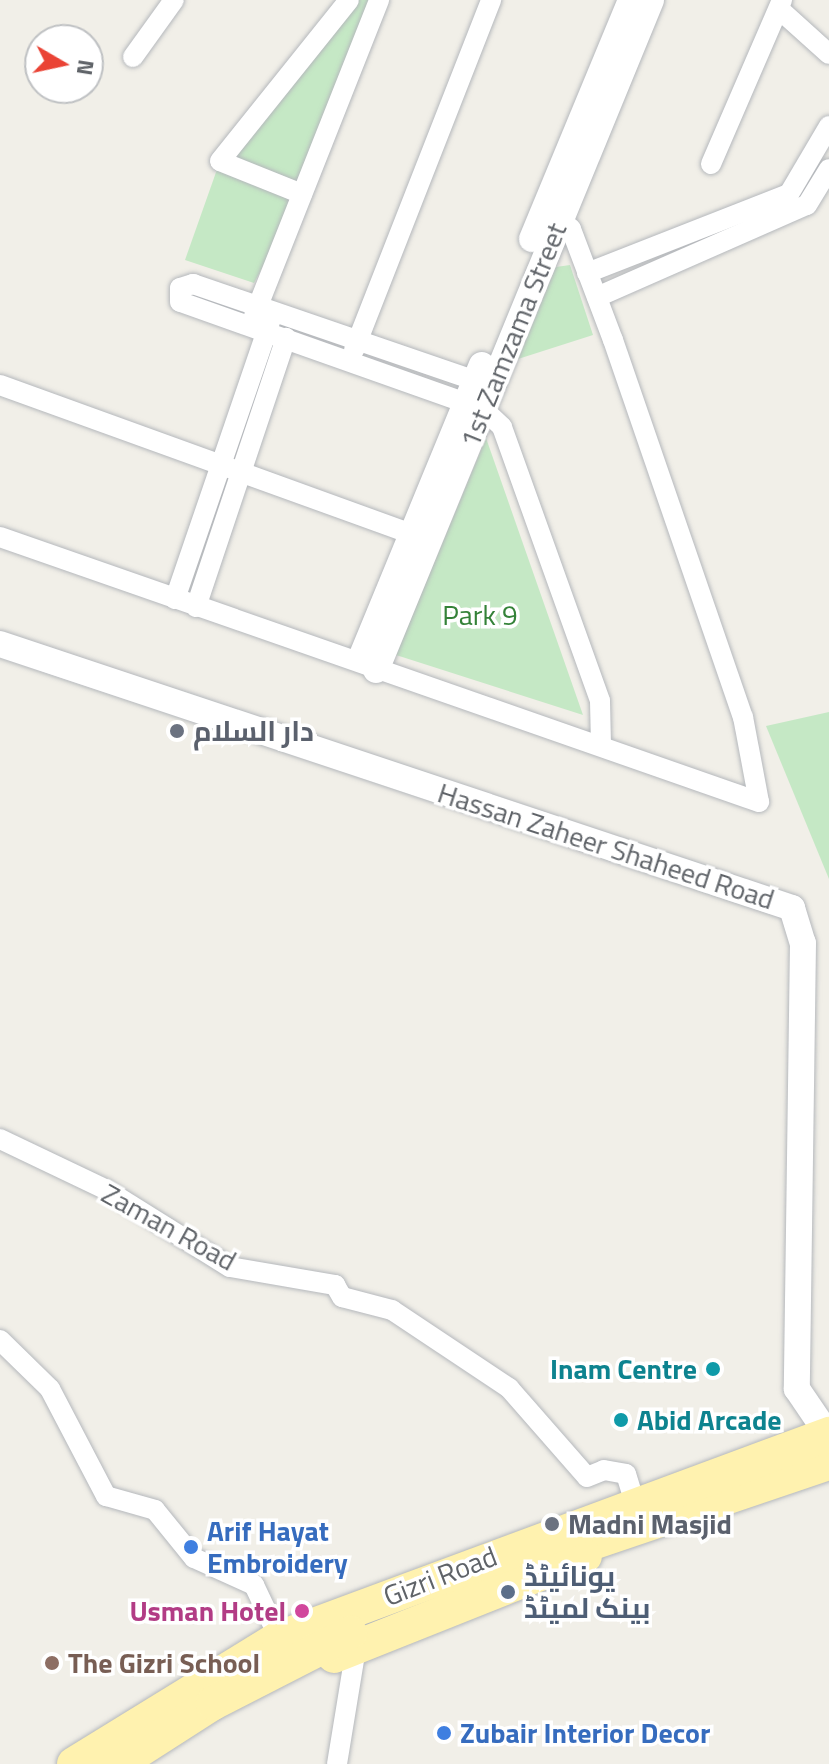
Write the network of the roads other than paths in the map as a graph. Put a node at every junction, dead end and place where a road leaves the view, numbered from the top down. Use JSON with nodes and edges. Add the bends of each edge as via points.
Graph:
{"nodes":[{"id":1,"x":174,"y":0,"type":"edge"},
{"id":2,"x":349,"y":0,"type":"edge"},
{"id":3,"x":379,"y":0,"type":"edge"},
{"id":4,"x":491,"y":0,"type":"edge"},
{"id":5,"x":645,"y":0,"type":"edge"},
{"id":6,"x":780,"y":4,"type":"edge"},
{"id":7,"x":829,"y":54,"type":"edge"},
{"id":8,"x":133,"y":57,"type":"dead end"},
{"id":9,"x":829,"y":126,"type":"edge"},
{"id":10,"x":711,"y":164,"type":"dead end"},
{"id":11,"x":829,"y":169,"type":"edge"},
{"id":12,"x":302,"y":194,"type":"junction"},
{"id":13,"x":553,"y":213,"type":"junction"},
{"id":14,"x":587,"y":273,"type":"junction"},
{"id":15,"x":597,"y":297,"type":"junction"},
{"id":16,"x":266,"y":308,"type":"junction"},
{"id":17,"x":268,"y":332,"type":"junction"},
{"id":18,"x":358,"y":339,"type":"junction"},
{"id":19,"x":350,"y":360,"type":"junction"},
{"id":20,"x":0,"y":385,"type":"edge"},
{"id":21,"x":475,"y":398,"type":"junction"},
{"id":22,"x":230,"y":465,"type":"junction"},
{"id":23,"x":0,"y":537,"type":"edge"},
{"id":24,"x":420,"y":537,"type":"junction"},
{"id":25,"x":175,"y":599,"type":"junction"},
{"id":26,"x":196,"y":607,"type":"junction"},
{"id":27,"x":0,"y":644,"type":"edge"},
{"id":28,"x":367,"y":668,"type":"junction"},
{"id":29,"x":601,"y":744,"type":"junction"},
{"id":30,"x":0,"y":1139,"type":"edge"},
{"id":31,"x":0,"y":1340,"type":"edge"},
{"id":32,"x":829,"y":1435,"type":"edge"},
{"id":33,"x":829,"y":1447,"type":"edge"},
{"id":34,"x":829,"y":1463,"type":"edge"},
{"id":35,"x":829,"y":1476,"type":"edge"},
{"id":36,"x":635,"y":1503,"type":"junction"},
{"id":37,"x":279,"y":1638,"type":"junction"},
{"id":38,"x":357,"y":1642,"type":"junction"},
{"id":39,"x":74,"y":1764,"type":"edge"},
{"id":40,"x":90,"y":1764,"type":"edge"},
{"id":41,"x":118,"y":1764,"type":"edge"},
{"id":42,"x":144,"y":1764,"type":"edge"},
{"id":43,"x":337,"y":1764,"type":"edge"}],
"edges":[{"from":1,"to":8,"type":"street"},
{"from":2,"to":12,"type":"street","via":[[220,161]]},
{"from":3,"to":12,"type":"street"},
{"from":4,"to":18,"type":"street"},
{"from":5,"to":13,"type":"street","name":"1st Zamzama Street"},
{"from":6,"to":7,"type":"street"},
{"from":6,"to":10,"type":"street"},
{"from":9,"to":14,"type":"street","via":[[789,194]]},
{"from":11,"to":15,"type":"street","via":[[807,205]]},
{"from":12,"to":16,"type":"street"},
{"from":13,"to":14,"type":"street"},
{"from":13,"to":21,"type":"street","name":"1st Zamzama Street"},
{"from":14,"to":15,"type":"street"},
{"from":15,"to":29,"type":"street","via":[[743,717],[759,802]]},
{"from":16,"to":17,"type":"street"},
{"from":16,"to":17,"type":"street","via":[[193,284],[180,288],[180,302]]},
{"from":16,"to":18,"type":"street"},
{"from":17,"to":19,"type":"street"},
{"from":17,"to":22,"type":"street"},
{"from":18,"to":19,"type":"street"},
{"from":18,"to":21,"type":"street"},
{"from":19,"to":21,"type":"street"},
{"from":20,"to":22,"type":"street"},
{"from":21,"to":24,"type":"street","name":"1st Zamzama Street"},
{"from":21,"to":29,"type":"street","via":[[502,427],[600,701]]},
{"from":22,"to":24,"type":"street"},
{"from":22,"to":25,"type":"street"},
{"from":22,"to":26,"type":"street"},
{"from":23,"to":25,"type":"street"},
{"from":24,"to":28,"type":"street","name":"1st Zamzama Street"},
{"from":25,"to":26,"type":"street"},
{"from":26,"to":28,"type":"street"},
{"from":27,"to":32,"type":"street","name":"Hassan Zaheer Shaheed Road","via":[[792,908],[803,955],[797,1389]]},
{"from":28,"to":29,"type":"street"},
{"from":30,"to":36,"type":"street","name":"Zaman Road","via":[[105,1189],[230,1267],[335,1285],[342,1297],[392,1310],[509,1388],[587,1477],[604,1470],[626,1474]]},
{"from":31,"to":37,"type":"street","via":[[50,1389],[106,1496],[155,1510],[194,1558],[254,1585]]},
{"from":32,"to":36,"type":"main road","name":"Gizri Road"},
{"from":33,"to":40,"type":"main road","via":[[509,1557],[309,1636]]},
{"from":34,"to":41,"type":"main road","via":[[447,1592],[341,1636],[213,1703]]},
{"from":35,"to":38,"type":"main road","name":"Gizri Road","via":[[603,1549]]},
{"from":36,"to":37,"type":"main road","name":"Gizri Road"},
{"from":37,"to":39,"type":"main road","name":"Gizri Road"},
{"from":38,"to":42,"type":"main road","name":"Gizri Road"},
{"from":38,"to":43,"type":"street"}]}
